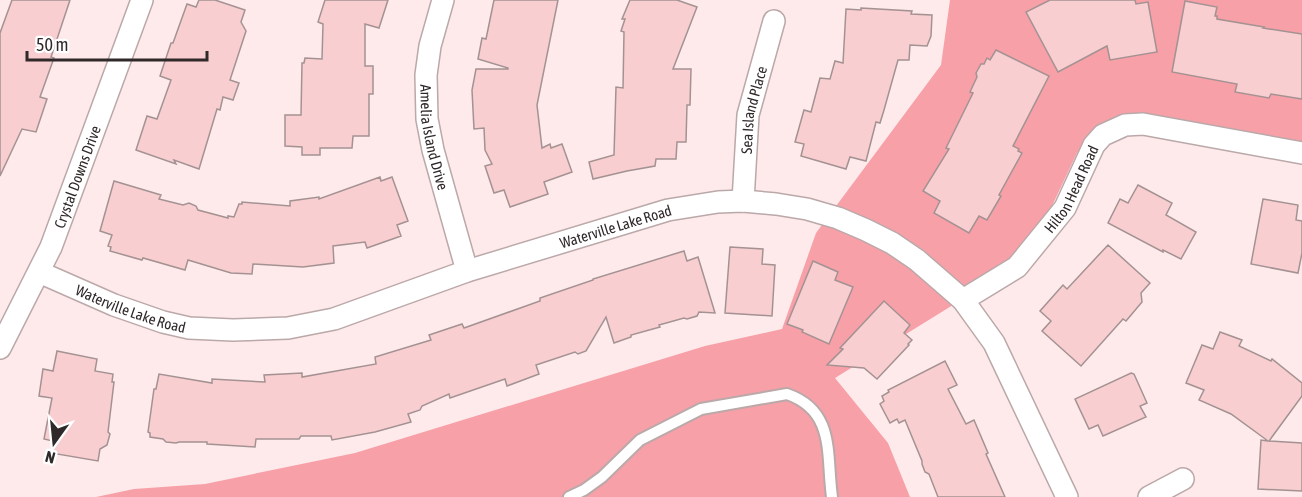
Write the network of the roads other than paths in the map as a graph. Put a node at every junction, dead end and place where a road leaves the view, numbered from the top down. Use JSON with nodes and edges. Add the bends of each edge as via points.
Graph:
{"nodes":[{"id":1,"x":142,"y":0,"type":"edge"},
{"id":2,"x":443,"y":0,"type":"edge"},
{"id":3,"x":774,"y":21,"type":"dead end"},
{"id":4,"x":1302,"y":153,"type":"edge"},
{"id":5,"x":743,"y":201,"type":"junction"},
{"id":6,"x":467,"y":271,"type":"junction"},
{"id":7,"x":39,"y":272,"type":"junction"},
{"id":8,"x":963,"y":300,"type":"junction"},
{"id":9,"x":0,"y":348,"type":"edge"},
{"id":10,"x":1184,"y":479,"type":"dead end"},
{"id":11,"x":569,"y":497,"type":"edge"},
{"id":12,"x":832,"y":497,"type":"edge"},
{"id":13,"x":1067,"y":497,"type":"edge"},
{"id":14,"x":1149,"y":497,"type":"edge"}],
"edges":[{"from":1,"to":7,"type":"street","name":"Crystal Downs Drive"},
{"from":2,"to":6,"type":"street","name":"Amelia Island Drive","via":[[426,75],[428,119]]},
{"from":3,"to":5,"type":"street","name":"Sea Island Place","via":[[748,115]]},
{"from":4,"to":8,"type":"street","name":"Hilton Head Road","via":[[1143,124],[1125,125],[1103,135],[1094,145],[1065,208],[1017,267]]},
{"from":5,"to":6,"type":"street","name":"Waterville Lake Road","via":[[668,210]]},
{"from":5,"to":8,"type":"street","name":"Waterville Lake Road","via":[[807,209],[866,230],[917,260]]},
{"from":6,"to":7,"type":"street","name":"Waterville Lake Road","via":[[334,319],[288,328],[233,330],[189,328],[163,322]]},
{"from":7,"to":9,"type":"street","name":"Crystal Downs Drive"},
{"from":8,"to":13,"type":"street","name":"Waterville Lake Road","via":[[994,343]]},
{"from":10,"to":14,"type":"street"},
{"from":11,"to":12,"type":"lane","via":[[602,477],[640,440],[701,409],[787,394],[816,411],[827,438]]}]}
